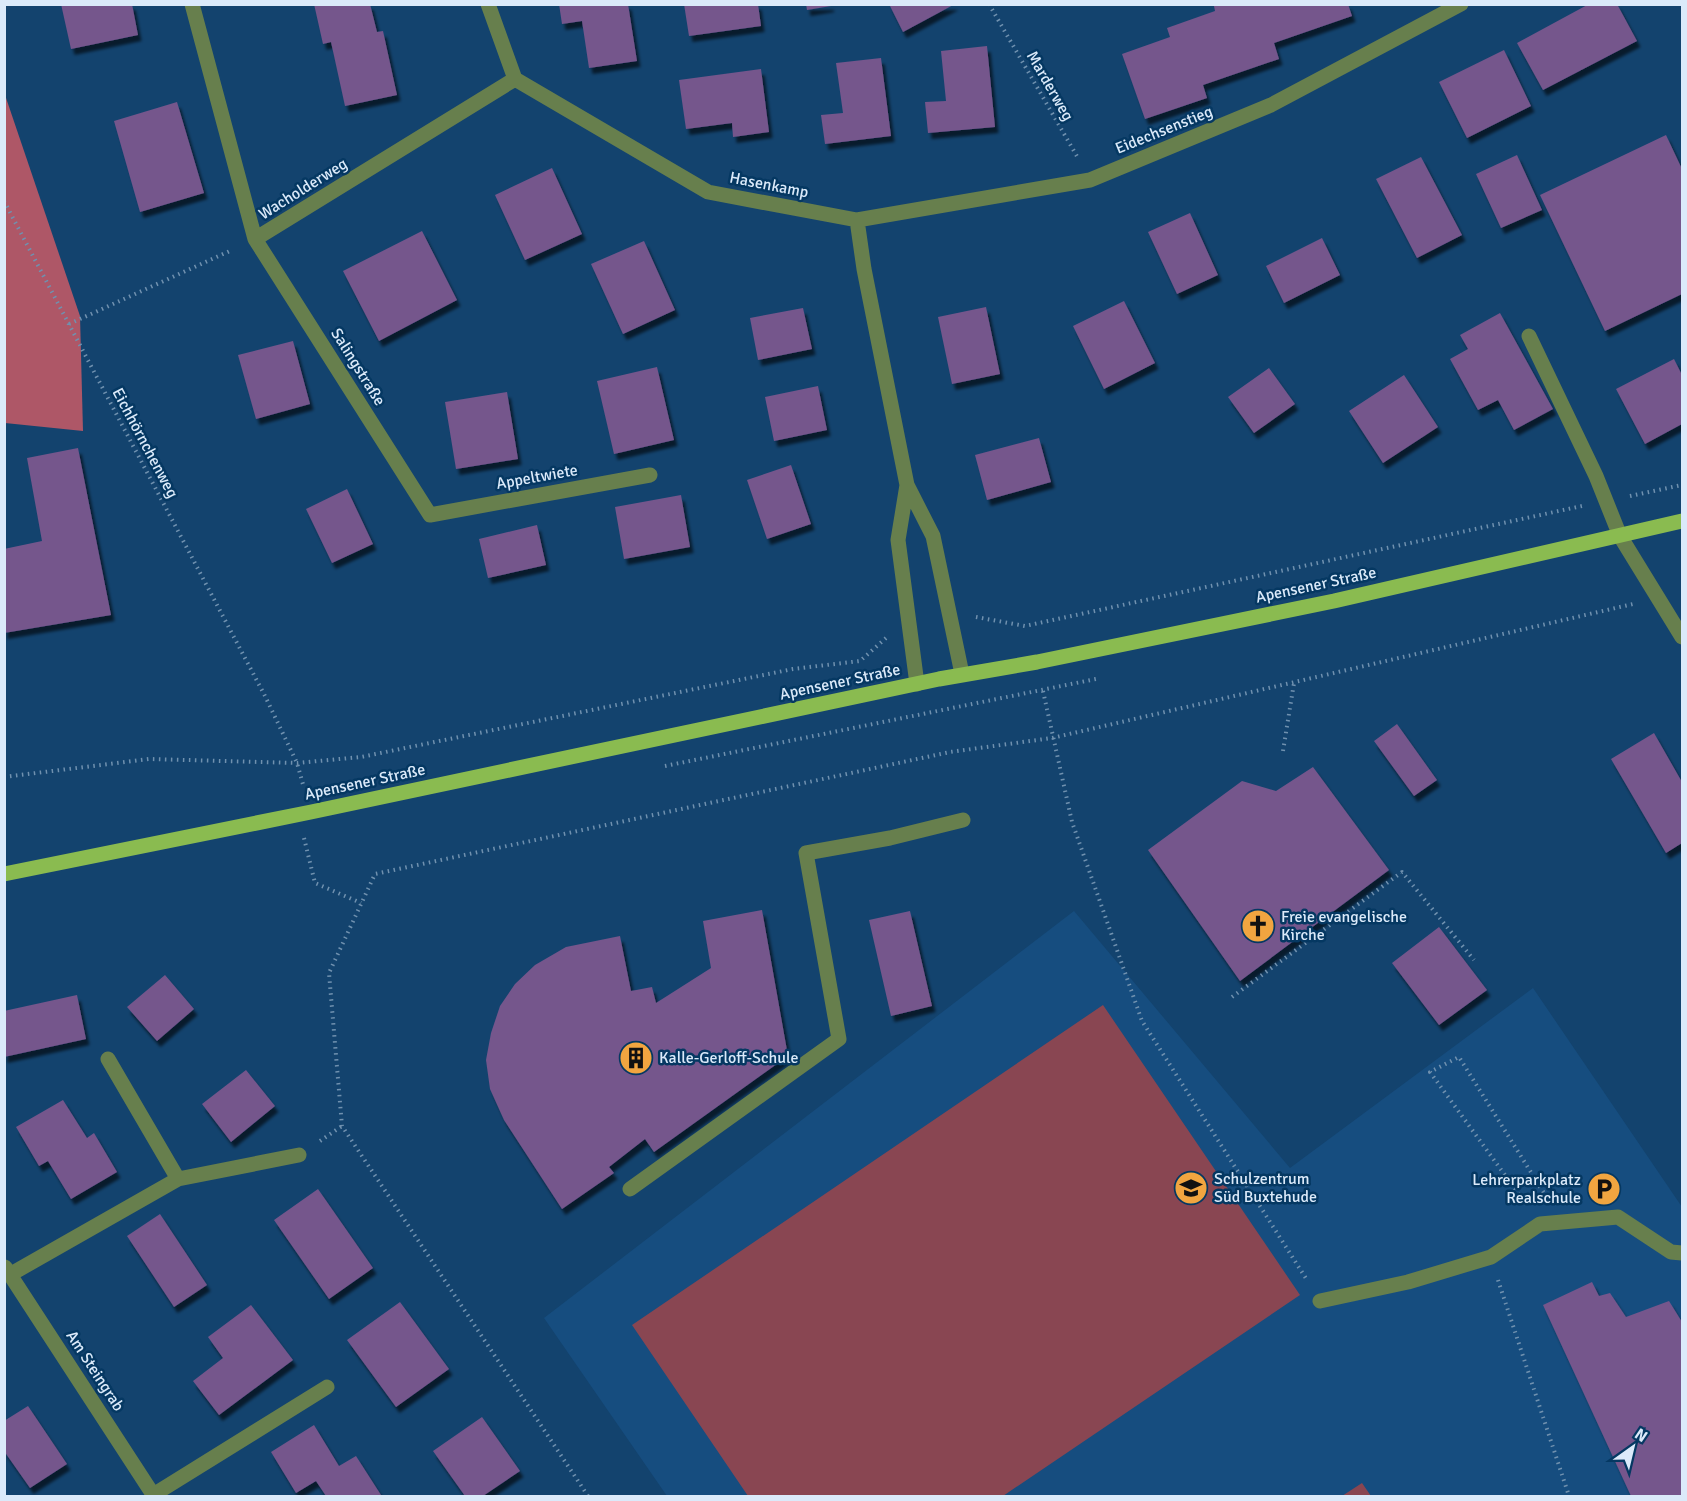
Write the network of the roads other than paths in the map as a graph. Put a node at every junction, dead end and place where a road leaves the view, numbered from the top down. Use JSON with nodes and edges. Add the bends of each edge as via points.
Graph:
{"nodes":[{"id":1,"x":192,"y":4,"type":"edge"},
{"id":2,"x":488,"y":4,"type":"edge"},
{"id":3,"x":1461,"y":4,"type":"edge"},
{"id":4,"x":515,"y":79,"type":"junction"},
{"id":5,"x":857,"y":220,"type":"junction"},
{"id":6,"x":255,"y":239,"type":"junction"},
{"id":7,"x":1529,"y":336,"type":"dead end"},
{"id":8,"x":650,"y":475,"type":"dead end"},
{"id":9,"x":907,"y":485,"type":"junction"},
{"id":10,"x":430,"y":515,"type":"joint"},
{"id":11,"x":1683,"y":521,"type":"edge"},
{"id":12,"x":1620,"y":536,"type":"junction"},
{"id":13,"x":1683,"y":637,"type":"edge"},
{"id":14,"x":962,"y":675,"type":"junction"},
{"id":15,"x":917,"y":684,"type":"junction"},
{"id":16,"x":963,"y":820,"type":"dead end"},
{"id":17,"x":4,"y":874,"type":"edge"},
{"id":18,"x":108,"y":1059,"type":"dead end"},
{"id":19,"x":299,"y":1155,"type":"dead end"},
{"id":20,"x":178,"y":1179,"type":"junction"},
{"id":21,"x":630,"y":1189,"type":"dead end"},
{"id":22,"x":1683,"y":1253,"type":"edge"},
{"id":23,"x":8,"y":1270,"type":"edge"},
{"id":24,"x":1320,"y":1301,"type":"road end"},
{"id":25,"x":327,"y":1387,"type":"dead end"},
{"id":26,"x":153,"y":1496,"type":"edge"}],
"edges":[{"from":1,"to":6,"type":"street","name":"Wacholderweg"},
{"from":2,"to":4,"type":"street"},
{"from":3,"to":5,"type":"street","name":"Eidechsenstieg","via":[[1271,105],[1090,180]]},
{"from":4,"to":5,"type":"street","name":"Hasenkamp","via":[[708,192]]},
{"from":4,"to":6,"type":"street","name":"Wacholderweg"},
{"from":5,"to":9,"type":"street"},
{"from":6,"to":10,"type":"street","name":"Salingstraße"},
{"from":7,"to":12,"type":"street"},
{"from":8,"to":10,"type":"street","name":"Appeltwiete"},
{"from":9,"to":14,"type":"street","via":[[933,536]]},
{"from":9,"to":15,"type":"street","via":[[898,540]]},
{"from":11,"to":12,"type":"main road","name":"Apensener Straße"},
{"from":12,"to":13,"type":"street"},
{"from":12,"to":14,"type":"main road","name":"Apensener Straße","via":[[1334,601]]},
{"from":14,"to":15,"type":"main road","name":"Apensener Straße"},
{"from":15,"to":17,"type":"main road","name":"Apensener Straße"},
{"from":16,"to":21,"type":"street","via":[[806,853],[839,1038]]},
{"from":18,"to":20,"type":"street"},
{"from":19,"to":20,"type":"street"},
{"from":20,"to":23,"type":"street"},
{"from":22,"to":24,"type":"street","via":[[1671,1252],[1618,1217],[1540,1224],[1491,1257],[1408,1282]]},
{"from":23,"to":26,"type":"street","name":"Am Steingrab"},
{"from":25,"to":26,"type":"street"}]}
